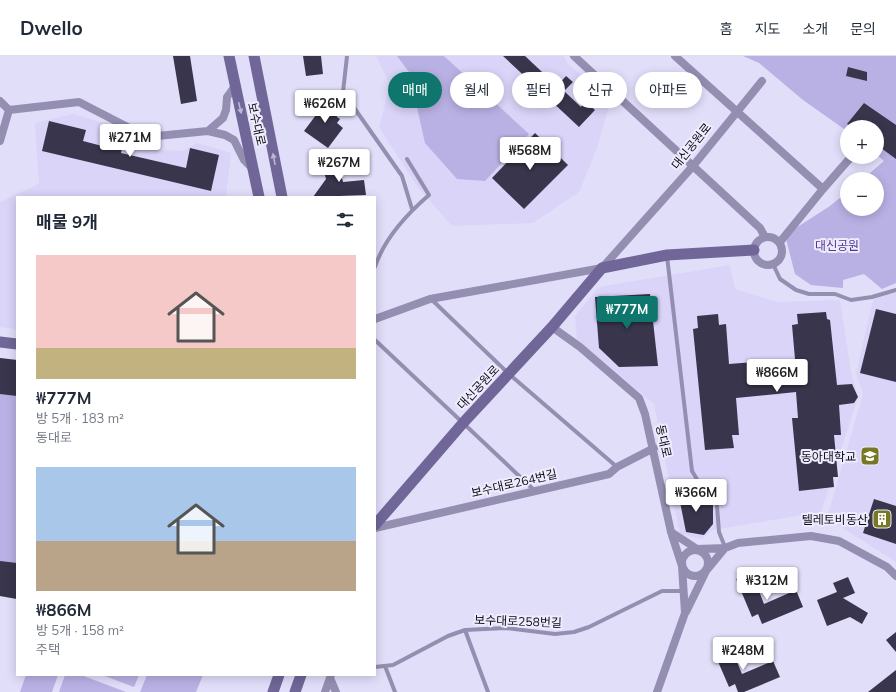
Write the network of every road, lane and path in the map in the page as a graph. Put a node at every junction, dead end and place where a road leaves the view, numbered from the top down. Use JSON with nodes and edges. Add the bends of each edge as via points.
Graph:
{"nodes":[{"id":1,"x":229,"y":56,"type":"edge"},
{"id":2,"x":254,"y":56,"type":"edge"},
{"id":3,"x":347,"y":56,"type":"edge"},
{"id":4,"x":574,"y":56,"type":"edge"},
{"id":5,"x":675,"y":56,"type":"edge"},
{"id":6,"x":762,"y":81,"type":"dead end"},
{"id":7,"x":235,"y":86,"type":"junction"},
{"id":8,"x":0,"y":101,"type":"edge"},
{"id":9,"x":9,"y":110,"type":"junction"},
{"id":10,"x":736,"y":110,"type":"junction"},
{"id":11,"x":208,"y":131,"type":"junction"},
{"id":12,"x":0,"y":141,"type":"edge"},
{"id":13,"x":407,"y":159,"type":"dead end"},
{"id":14,"x":845,"y":164,"type":"edge"},
{"id":15,"x":693,"y":166,"type":"junction"},
{"id":16,"x":254,"y":170,"type":"junction"},
{"id":17,"x":823,"y":189,"type":"junction"},
{"id":18,"x":259,"y":196,"type":"edge"},
{"id":19,"x":282,"y":196,"type":"edge"},
{"id":20,"x":412,"y":209,"type":"junction"},
{"id":21,"x":765,"y":237,"type":"junction"},
{"id":22,"x":780,"y":242,"type":"junction"},
{"id":23,"x":754,"y":250,"type":"junction"},
{"id":24,"x":667,"y":255,"type":"junction"},
{"id":25,"x":376,"y":264,"type":"edge"},
{"id":26,"x":773,"y":264,"type":"junction"},
{"id":27,"x":602,"y":268,"type":"junction"},
{"id":28,"x":896,"y":290,"type":"edge"},
{"id":29,"x":430,"y":299,"type":"junction"},
{"id":30,"x":376,"y":319,"type":"edge"},
{"id":31,"x":552,"y":327,"type":"junction"},
{"id":32,"x":376,"y":341,"type":"edge"},
{"id":33,"x":0,"y":342,"type":"edge"},
{"id":34,"x":16,"y":344,"type":"edge"},
{"id":35,"x":509,"y":374,"type":"junction"},
{"id":36,"x":463,"y":423,"type":"junction"},
{"id":37,"x":654,"y":448,"type":"junction"},
{"id":38,"x":617,"y":467,"type":"junction"},
{"id":39,"x":534,"y":490,"type":"junction"},
{"id":40,"x":376,"y":524,"type":"edge"},
{"id":41,"x":376,"y":528,"type":"edge"},
{"id":42,"x":671,"y":532,"type":"junction"},
{"id":43,"x":725,"y":548,"type":"junction"},
{"id":44,"x":697,"y":549,"type":"junction"},
{"id":45,"x":682,"y":566,"type":"junction"},
{"id":46,"x":706,"y":571,"type":"junction"},
{"id":47,"x":896,"y":576,"type":"edge"},
{"id":48,"x":684,"y":591,"type":"junction"},
{"id":49,"x":685,"y":612,"type":"junction"},
{"id":50,"x":465,"y":630,"type":"junction"},
{"id":51,"x":385,"y":666,"type":"junction"},
{"id":52,"x":376,"y":667,"type":"edge"},
{"id":53,"x":279,"y":676,"type":"edge"},
{"id":54,"x":302,"y":676,"type":"edge"},
{"id":55,"x":330,"y":676,"type":"edge"},
{"id":56,"x":273,"y":692,"type":"edge"},
{"id":57,"x":295,"y":692,"type":"edge"},
{"id":58,"x":325,"y":692,"type":"edge"},
{"id":59,"x":336,"y":692,"type":"edge"},
{"id":60,"x":395,"y":692,"type":"edge"},
{"id":61,"x":488,"y":692,"type":"edge"},
{"id":62,"x":657,"y":692,"type":"edge"}],
"edges":[{"from":1,"to":7,"type":"street","name":"보수대로"},
{"from":19,"to":2,"type":"street","name":"보수대로","one_way":true},
{"from":3,"to":20,"type":"lane","via":[[343,92],[402,176]]},
{"from":4,"to":15,"type":"street"},
{"from":5,"to":10,"type":"street"},
{"from":6,"to":10,"type":"street","name":"대신공원로"},
{"from":7,"to":11,"type":"street","via":[[228,97],[223,118]]},
{"from":7,"to":16,"type":"street","name":"보수대로","one_way":true},
{"from":8,"to":9,"type":"street"},
{"from":9,"to":11,"type":"street","via":[[79,102],[147,138]]},
{"from":9,"to":12,"type":"street"},
{"from":10,"to":15,"type":"street","name":"대신공원로"},
{"from":10,"to":17,"type":"street"},
{"from":11,"to":16,"type":"street","via":[[234,140],[244,160]]},
{"from":13,"to":20,"type":"lane","via":[[429,195]]},
{"from":14,"to":17,"type":"street"},
{"from":15,"to":21,"type":"street","via":[[760,228]]},
{"from":15,"to":27,"type":"street","name":"대신공원로"},
{"from":16,"to":18,"type":"street","name":"보수대로"},
{"from":17,"to":22,"type":"street"},
{"from":20,"to":25,"type":"lane","via":[[379,253]]},
{"from":21,"to":22,"type":"street","via":[[773,237]]},
{"from":21,"to":23,"type":"street","via":[[760,239]]},
{"from":22,"to":26,"type":"street","via":[[780,259]]},
{"from":23,"to":24,"type":"street"},
{"from":23,"to":26,"type":"street","via":[[760,262],[766,265]]},
{"from":24,"to":27,"type":"street"},
{"from":24,"to":43,"type":"lane","via":[[692,471],[698,481],[716,493],[719,532]]},
{"from":26,"to":28,"type":"lane","via":[[780,279],[796,290],[809,294],[835,294],[851,300]]},
{"from":27,"to":29,"type":"street"},
{"from":27,"to":31,"type":"street","name":"대신공원로"},
{"from":29,"to":30,"type":"street"},
{"from":29,"to":35,"type":"lane"},
{"from":31,"to":35,"type":"street","name":"대신공원로"},
{"from":31,"to":37,"type":"street","name":"동대로","via":[[580,347],[639,398]]},
{"from":32,"to":36,"type":"lane"},
{"from":33,"to":34,"type":"street"},
{"from":35,"to":36,"type":"street","name":"대신공원로"},
{"from":35,"to":38,"type":"lane"},
{"from":36,"to":39,"type":"lane"},
{"from":36,"to":40,"type":"street","name":"대신공원로"},
{"from":37,"to":38,"type":"street","name":"보수대로264번길"},
{"from":37,"to":42,"type":"street","name":"동대로"},
{"from":38,"to":39,"type":"street","name":"보수대로264번길","via":[[609,474]]},
{"from":39,"to":41,"type":"street","name":"보수대로264번길"},
{"from":42,"to":44,"type":"street"},
{"from":42,"to":45,"type":"street","name":"동대로"},
{"from":43,"to":44,"type":"street"},
{"from":43,"to":46,"type":"street"},
{"from":43,"to":47,"type":"street","via":[[738,543],[811,536],[839,541],[887,567]]},
{"from":44,"to":45,"type":"street","via":[[685,553]]},
{"from":44,"to":46,"type":"street","via":[[704,552],[708,558]]},
{"from":45,"to":46,"type":"street","via":[[690,575],[702,575]]},
{"from":45,"to":48,"type":"street","name":"동대로"},
{"from":46,"to":49,"type":"street"},
{"from":48,"to":49,"type":"street","name":"동대로"},
{"from":48,"to":50,"type":"lane","name":"보수대로258번길","via":[[662,590],[590,627],[574,632],[555,634],[505,628]]},
{"from":49,"to":62,"type":"street","name":"동대로"},
{"from":50,"to":51,"type":"lane","name":"보수대로258번길","via":[[448,636],[393,665]]},
{"from":50,"to":61,"type":"lane"},
{"from":51,"to":52,"type":"lane","name":"보수대로258번길"},
{"from":51,"to":60,"type":"lane"},
{"from":53,"to":56,"type":"street"},
{"from":54,"to":57,"type":"street"},
{"from":55,"to":58,"type":"street"},
{"from":55,"to":59,"type":"street"}]}
